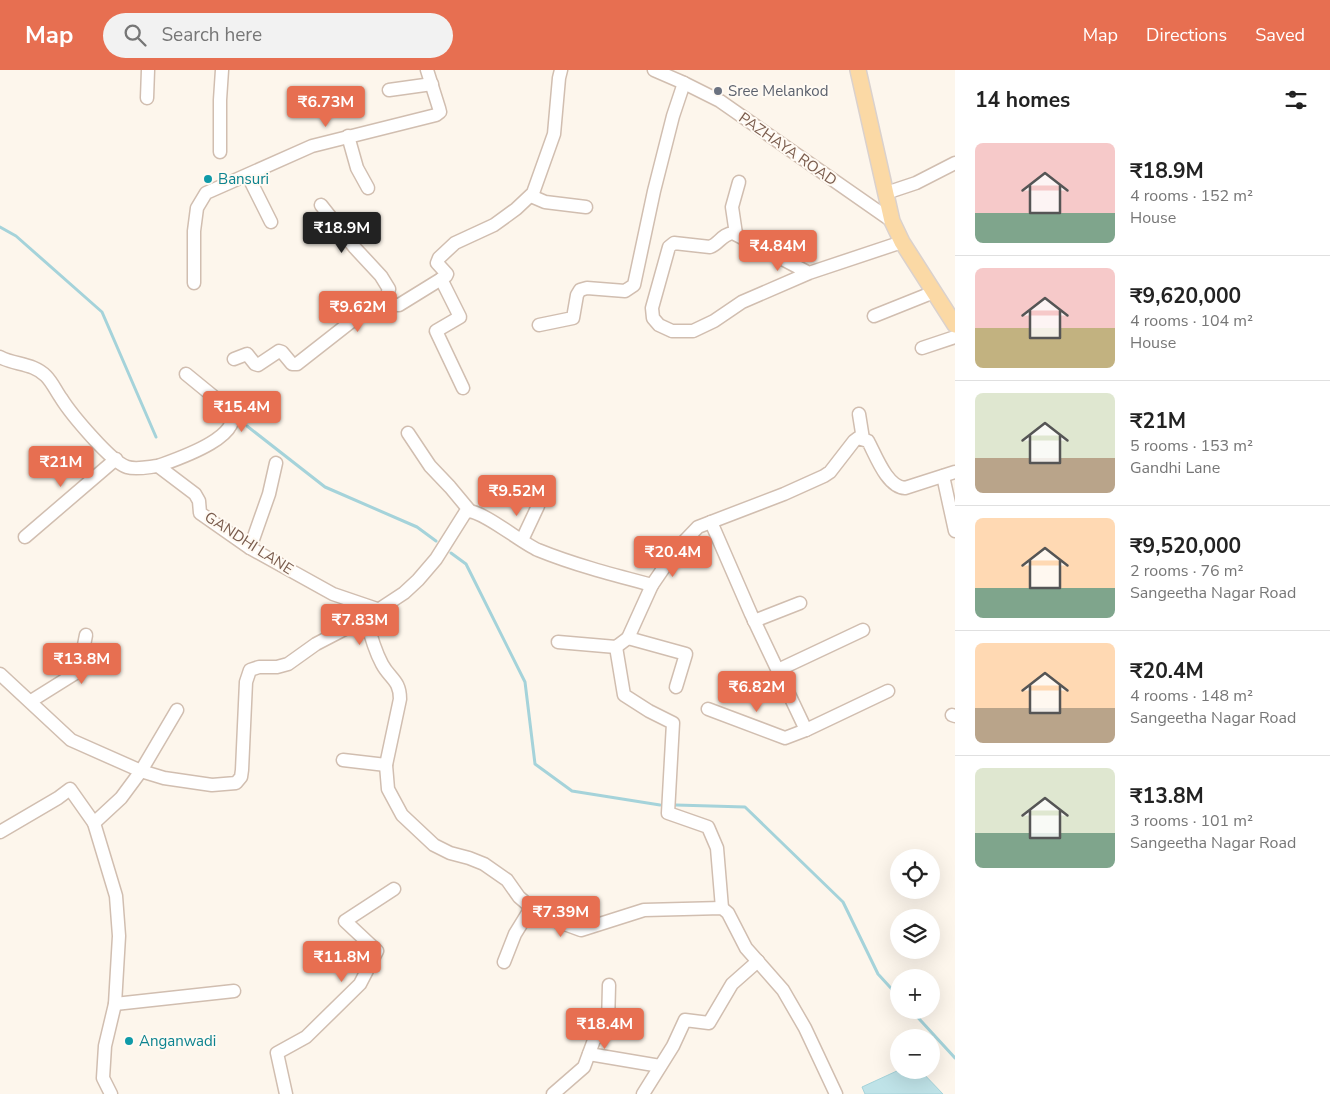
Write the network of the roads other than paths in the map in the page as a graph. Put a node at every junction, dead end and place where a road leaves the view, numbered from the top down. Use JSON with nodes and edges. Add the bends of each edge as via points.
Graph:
{"nodes":[{"id":1,"x":148,"y":70,"type":"edge"},
{"id":2,"x":222,"y":70,"type":"edge"},
{"id":3,"x":427,"y":70,"type":"edge"},
{"id":4,"x":561,"y":70,"type":"edge"},
{"id":5,"x":656,"y":70,"type":"edge"},
{"id":6,"x":858,"y":70,"type":"edge"},
{"id":7,"x":684,"y":83,"type":"junction"},
{"id":8,"x":432,"y":84,"type":"junction"},
{"id":9,"x":389,"y":90,"type":"dead end"},
{"id":10,"x":147,"y":98,"type":"dead end"},
{"id":11,"x":348,"y":136,"type":"junction"},
{"id":12,"x":220,"y":152,"type":"dead end"},
{"id":13,"x":955,"y":163,"type":"edge"},
{"id":14,"x":248,"y":176,"type":"junction"},
{"id":15,"x":739,"y":182,"type":"dead end"},
{"id":16,"x":368,"y":188,"type":"dead end"},
{"id":17,"x":886,"y":193,"type":"junction"},
{"id":18,"x":530,"y":196,"type":"junction"},
{"id":19,"x":321,"y":205,"type":"dead end"},
{"id":20,"x":586,"y":207,"type":"dead end"},
{"id":21,"x":892,"y":221,"type":"junction"},
{"id":22,"x":271,"y":222,"type":"dead end"},
{"id":23,"x":736,"y":234,"type":"junction"},
{"id":24,"x":902,"y":242,"type":"junction"},
{"id":25,"x":808,"y":272,"type":"junction"},
{"id":26,"x":441,"y":279,"type":"junction"},
{"id":27,"x":194,"y":282,"type":"dead end"},
{"id":28,"x":934,"y":292,"type":"junction"},
{"id":29,"x":386,"y":298,"type":"junction"},
{"id":30,"x":874,"y":316,"type":"dead end"},
{"id":31,"x":539,"y":325,"type":"dead end"},
{"id":32,"x":955,"y":325,"type":"edge"},
{"id":33,"x":955,"y":337,"type":"edge"},
{"id":34,"x":922,"y":348,"type":"dead end"},
{"id":35,"x":0,"y":357,"type":"edge"},
{"id":36,"x":234,"y":359,"type":"dead end"},
{"id":37,"x":186,"y":374,"type":"dead end"},
{"id":38,"x":463,"y":388,"type":"dead end"},
{"id":39,"x":859,"y":414,"type":"dead end"},
{"id":40,"x":408,"y":433,"type":"dead end"},
{"id":41,"x":863,"y":439,"type":"junction"},
{"id":42,"x":116,"y":459,"type":"junction"},
{"id":43,"x":276,"y":463,"type":"dead end"},
{"id":44,"x":158,"y":466,"type":"junction"},
{"id":45,"x":949,"y":474,"type":"edge"},
{"id":46,"x":538,"y":506,"type":"dead end"},
{"id":47,"x":470,"y":511,"type":"junction"},
{"id":48,"x":711,"y":522,"type":"junction"},
{"id":49,"x":955,"y":531,"type":"edge"},
{"id":50,"x":26,"y":537,"type":"dead end"},
{"id":51,"x":522,"y":540,"type":"junction"},
{"id":52,"x":250,"y":548,"type":"junction"},
{"id":53,"x":652,"y":585,"type":"junction"},
{"id":54,"x":800,"y":603,"type":"dead end"},
{"id":55,"x":380,"y":610,"type":"junction"},
{"id":56,"x":366,"y":618,"type":"junction"},
{"id":57,"x":754,"y":621,"type":"junction"},
{"id":58,"x":863,"y":630,"type":"dead end"},
{"id":59,"x":86,"y":635,"type":"dead end"},
{"id":60,"x":628,"y":638,"type":"junction"},
{"id":61,"x":558,"y":642,"type":"dead end"},
{"id":62,"x":616,"y":647,"type":"junction"},
{"id":63,"x":778,"y":670,"type":"junction"},
{"id":64,"x":0,"y":674,"type":"edge"},
{"id":65,"x":676,"y":686,"type":"dead end"},
{"id":66,"x":888,"y":690,"type":"dead end"},
{"id":67,"x":30,"y":701,"type":"junction"},
{"id":68,"x":708,"y":709,"type":"dead end"},
{"id":69,"x":177,"y":710,"type":"dead end"},
{"id":70,"x":806,"y":730,"type":"junction"},
{"id":71,"x":343,"y":760,"type":"dead end"},
{"id":72,"x":386,"y":765,"type":"junction"},
{"id":73,"x":141,"y":770,"type":"junction"},
{"id":74,"x":94,"y":823,"type":"junction"},
{"id":75,"x":1,"y":829,"type":"edge"},
{"id":76,"x":394,"y":890,"type":"dead end"},
{"id":77,"x":531,"y":908,"type":"junction"},
{"id":78,"x":722,"y":908,"type":"junction"},
{"id":79,"x":758,"y":961,"type":"junction"},
{"id":80,"x":504,"y":962,"type":"dead end"},
{"id":81,"x":609,"y":985,"type":"dead end"},
{"id":82,"x":234,"y":991,"type":"dead end"},
{"id":83,"x":115,"y":1004,"type":"junction"},
{"id":84,"x":589,"y":1054,"type":"junction"},
{"id":85,"x":660,"y":1066,"type":"junction"},
{"id":86,"x":110,"y":1094,"type":"edge"},
{"id":87,"x":286,"y":1094,"type":"edge"},
{"id":88,"x":553,"y":1094,"type":"edge"},
{"id":89,"x":643,"y":1094,"type":"edge"},
{"id":90,"x":836,"y":1094,"type":"edge"}],
"edges":[{"from":1,"to":10,"type":"street"},
{"from":2,"to":12,"type":"street"},
{"from":3,"to":8,"type":"street"},
{"from":4,"to":18,"type":"street","via":[[554,134]]},
{"from":5,"to":7,"type":"street","name":"PAZHAYA ROAD"},
{"from":6,"to":17,"type":"main road"},
{"from":7,"to":21,"type":"street","name":"PAZHAYA ROAD","via":[[720,101]]},
{"from":7,"to":31,"type":"street","via":[[654,191],[634,285],[626,291],[580,290],[573,318]]},
{"from":8,"to":9,"type":"street"},
{"from":8,"to":11,"type":"street","via":[[440,110],[436,115]]},
{"from":11,"to":14,"type":"street","via":[[312,146]]},
{"from":11,"to":16,"type":"street","via":[[357,168]]},
{"from":13,"to":17,"type":"street","via":[[916,184]]},
{"from":14,"to":22,"type":"street"},
{"from":14,"to":27,"type":"street","via":[[206,193],[197,208]]},
{"from":15,"to":23,"type":"street","via":[[732,207]]},
{"from":17,"to":21,"type":"main road"},
{"from":18,"to":20,"type":"street","via":[[545,202]]},
{"from":18,"to":26,"type":"street","via":[[494,225],[456,243],[439,258],[437,263],[447,275]]},
{"from":19,"to":29,"type":"street","via":[[381,276],[389,289]]},
{"from":21,"to":24,"type":"main road"},
{"from":23,"to":25,"type":"street"},
{"from":23,"to":25,"type":"street","via":[[725,235],[710,247],[676,243],[670,246],[652,308],[656,322],[672,331],[692,331],[742,302]]},
{"from":24,"to":25,"type":"street"},
{"from":24,"to":28,"type":"main road"},
{"from":26,"to":29,"type":"street","via":[[399,305]]},
{"from":26,"to":38,"type":"street","via":[[460,317],[436,331]]},
{"from":28,"to":30,"type":"street"},
{"from":28,"to":32,"type":"main road"},
{"from":29,"to":36,"type":"street","via":[[380,299],[300,363],[292,364],[279,351],[258,365],[247,354]]},
{"from":33,"to":34,"type":"street"},
{"from":35,"to":42,"type":"street","via":[[29,365],[45,375],[83,426]]},
{"from":37,"to":44,"type":"street","via":[[230,410],[231,424],[227,431],[198,451]]},
{"from":39,"to":41,"type":"street"},
{"from":40,"to":47,"type":"street","via":[[430,466]]},
{"from":41,"to":45,"type":"street","via":[[868,441],[882,469],[899,487]]},
{"from":41,"to":48,"type":"street","via":[[854,441],[824,476]]},
{"from":42,"to":44,"type":"street","via":[[128,468]]},
{"from":42,"to":50,"type":"street"},
{"from":43,"to":52,"type":"street"},
{"from":44,"to":52,"type":"street","name":"GANDHI LANE","via":[[195,494],[200,501],[200,513]]},
{"from":45,"to":49,"type":"street"},
{"from":46,"to":51,"type":"street"},
{"from":47,"to":51,"type":"street"},
{"from":47,"to":55,"type":"street","via":[[465,513],[436,560],[418,580]]},
{"from":48,"to":53,"type":"street","via":[[698,528],[676,550]]},
{"from":48,"to":57,"type":"street"},
{"from":51,"to":53,"type":"street","via":[[537,549],[592,569]]},
{"from":52,"to":55,"type":"street","name":"GANDHI LANE","via":[[332,594]]},
{"from":53,"to":60,"type":"street"},
{"from":54,"to":57,"type":"street"},
{"from":55,"to":56,"type":"street"},
{"from":56,"to":72,"type":"street","via":[[382,665],[400,689]]},
{"from":56,"to":73,"type":"street","via":[[316,644],[288,664],[250,670],[246,682],[242,770],[236,783],[212,785],[164,778]]},
{"from":57,"to":63,"type":"street"},
{"from":58,"to":63,"type":"street"},
{"from":59,"to":67,"type":"street","via":[[79,671]]},
{"from":60,"to":62,"type":"street"},
{"from":60,"to":65,"type":"street","via":[[686,654]]},
{"from":61,"to":62,"type":"street"},
{"from":62,"to":78,"type":"street","via":[[624,695],[673,722],[668,813],[708,827],[717,848]]},
{"from":63,"to":70,"type":"street"},
{"from":64,"to":67,"type":"street"},
{"from":66,"to":70,"type":"street"},
{"from":67,"to":73,"type":"street","via":[[71,740]]},
{"from":68,"to":70,"type":"street","via":[[785,738]]},
{"from":69,"to":73,"type":"street"},
{"from":71,"to":72,"type":"street"},
{"from":72,"to":77,"type":"street","via":[[388,788],[402,816],[414,828],[450,853],[484,864],[506,880]]},
{"from":73,"to":74,"type":"street","via":[[121,798]]},
{"from":74,"to":75,"type":"street","via":[[70,789]]},
{"from":74,"to":83,"type":"street","via":[[116,896],[119,936]]},
{"from":76,"to":87,"type":"street","via":[[345,921],[377,951],[360,984],[306,1037],[277,1053]]},
{"from":77,"to":78,"type":"street","via":[[540,915],[581,930],[644,910]]},
{"from":77,"to":80,"type":"street","via":[[514,934]]},
{"from":78,"to":79,"type":"street","via":[[728,913],[746,948]]},
{"from":79,"to":85,"type":"street","via":[[732,984],[709,1023],[685,1020]]},
{"from":79,"to":90,"type":"street","via":[[783,990]]},
{"from":81,"to":84,"type":"street","via":[[608,1025],[594,1040]]},
{"from":82,"to":83,"type":"street"},
{"from":83,"to":86,"type":"street","via":[[105,1046],[103,1078]]},
{"from":84,"to":85,"type":"street"},
{"from":84,"to":88,"type":"street","via":[[584,1067]]},
{"from":85,"to":89,"type":"street"}]}
